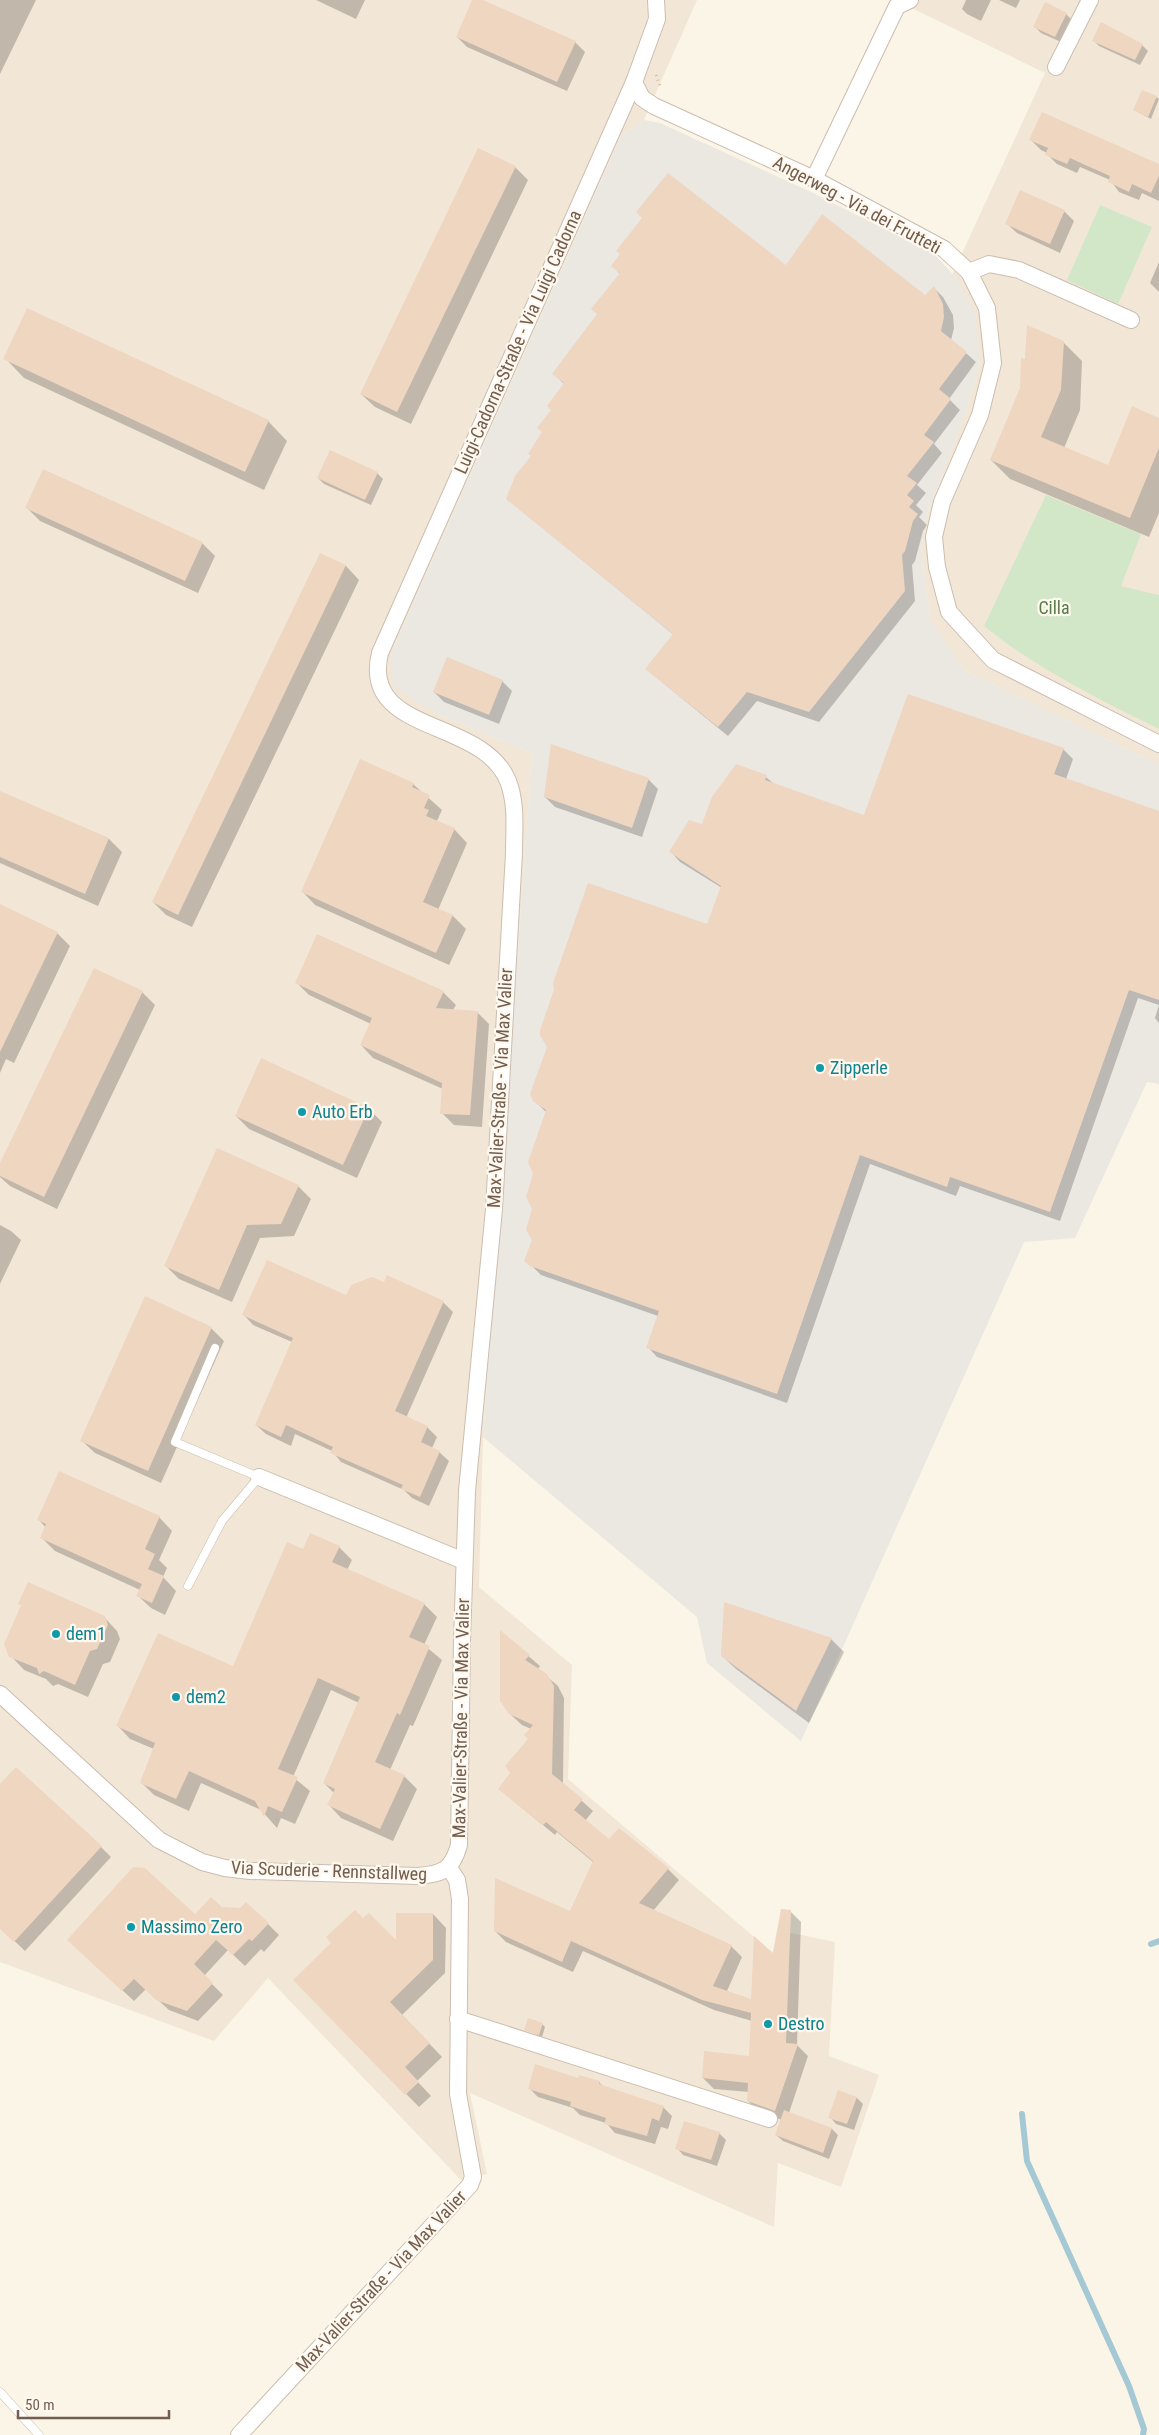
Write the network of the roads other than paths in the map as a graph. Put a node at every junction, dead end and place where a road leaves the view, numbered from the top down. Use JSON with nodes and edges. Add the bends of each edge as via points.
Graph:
{"nodes":[{"id":1,"x":656,"y":0,"type":"edge"},
{"id":2,"x":1090,"y":0,"type":"edge"},
{"id":3,"x":904,"y":3,"type":"edge"},
{"id":4,"x":1056,"y":67,"type":"dead end"},
{"id":5,"x":634,"y":82,"type":"junction"},
{"id":6,"x":814,"y":179,"type":"junction"},
{"id":7,"x":969,"y":272,"type":"junction"},
{"id":8,"x":1131,"y":320,"type":"dead end"},
{"id":9,"x":378,"y":684,"type":"joint"},
{"id":10,"x":1159,"y":744,"type":"edge"},
{"id":11,"x":215,"y":1348,"type":"dead end"},
{"id":12,"x":258,"y":1477,"type":"junction"},
{"id":13,"x":464,"y":1561,"type":"junction"},
{"id":14,"x":188,"y":1586,"type":"dead end"},
{"id":15,"x":0,"y":1694,"type":"edge"},
{"id":16,"x":449,"y":1868,"type":"junction"},
{"id":17,"x":458,"y":2019,"type":"junction"},
{"id":18,"x":769,"y":2119,"type":"dead end"},
{"id":19,"x":0,"y":2392,"type":"edge"},
{"id":20,"x":39,"y":2435,"type":"edge"},
{"id":21,"x":239,"y":2435,"type":"edge"}],
"edges":[{"from":1,"to":5,"type":"street","name":"Luigi-Cadorna-Straße - Via Luigi Cadorna","via":[[657,19]]},
{"from":2,"to":4,"type":"street"},
{"from":3,"to":6,"type":"street"},
{"from":5,"to":6,"type":"street","name":"Angerweg - Via dei Frutteti","via":[[642,98],[654,106]]},
{"from":5,"to":9,"type":"street","name":"Luigi-Cadorna-Straße - Via Luigi Cadorna","via":[[380,653],[376,669]]},
{"from":6,"to":7,"type":"street","name":"Angerweg - Via dei Frutteti","via":[[944,248]]},
{"from":7,"to":8,"type":"street","via":[[989,264],[1018,270]]},
{"from":7,"to":10,"type":"street","name":"Angerweg - Via dei Frutteti","via":[[987,308],[993,363],[980,415],[942,502],[934,537],[937,567],[949,612],[994,660]]},
{"from":9,"to":13,"type":"street","name":"Max-Valier-Straße - Via Max Valier","via":[[392,705],[474,744],[494,760],[507,780],[514,801],[514,853],[494,1200],[468,1481]]},
{"from":11,"to":12,"type":"lane","via":[[175,1442]]},
{"from":12,"to":13,"type":"street"},
{"from":12,"to":14,"type":"lane","via":[[222,1521]]},
{"from":13,"to":16,"type":"street","name":"Max-Valier-Straße - Via Max Valier","via":[[459,1845]]},
{"from":15,"to":16,"type":"street","name":"Via Scuderie - Rennstallweg","via":[[141,1826],[159,1840],[202,1862],[250,1871],[374,1875],[435,1875]]},
{"from":16,"to":17,"type":"street","name":"Max-Valier-Straße - Via Max Valier","via":[[457,1880],[460,1899]]},
{"from":17,"to":18,"type":"street"},
{"from":17,"to":21,"type":"street","name":"Max-Valier-Straße - Via Max Valier","via":[[458,2094],[472,2170],[470,2185]]},
{"from":19,"to":20,"type":"lane"}]}
